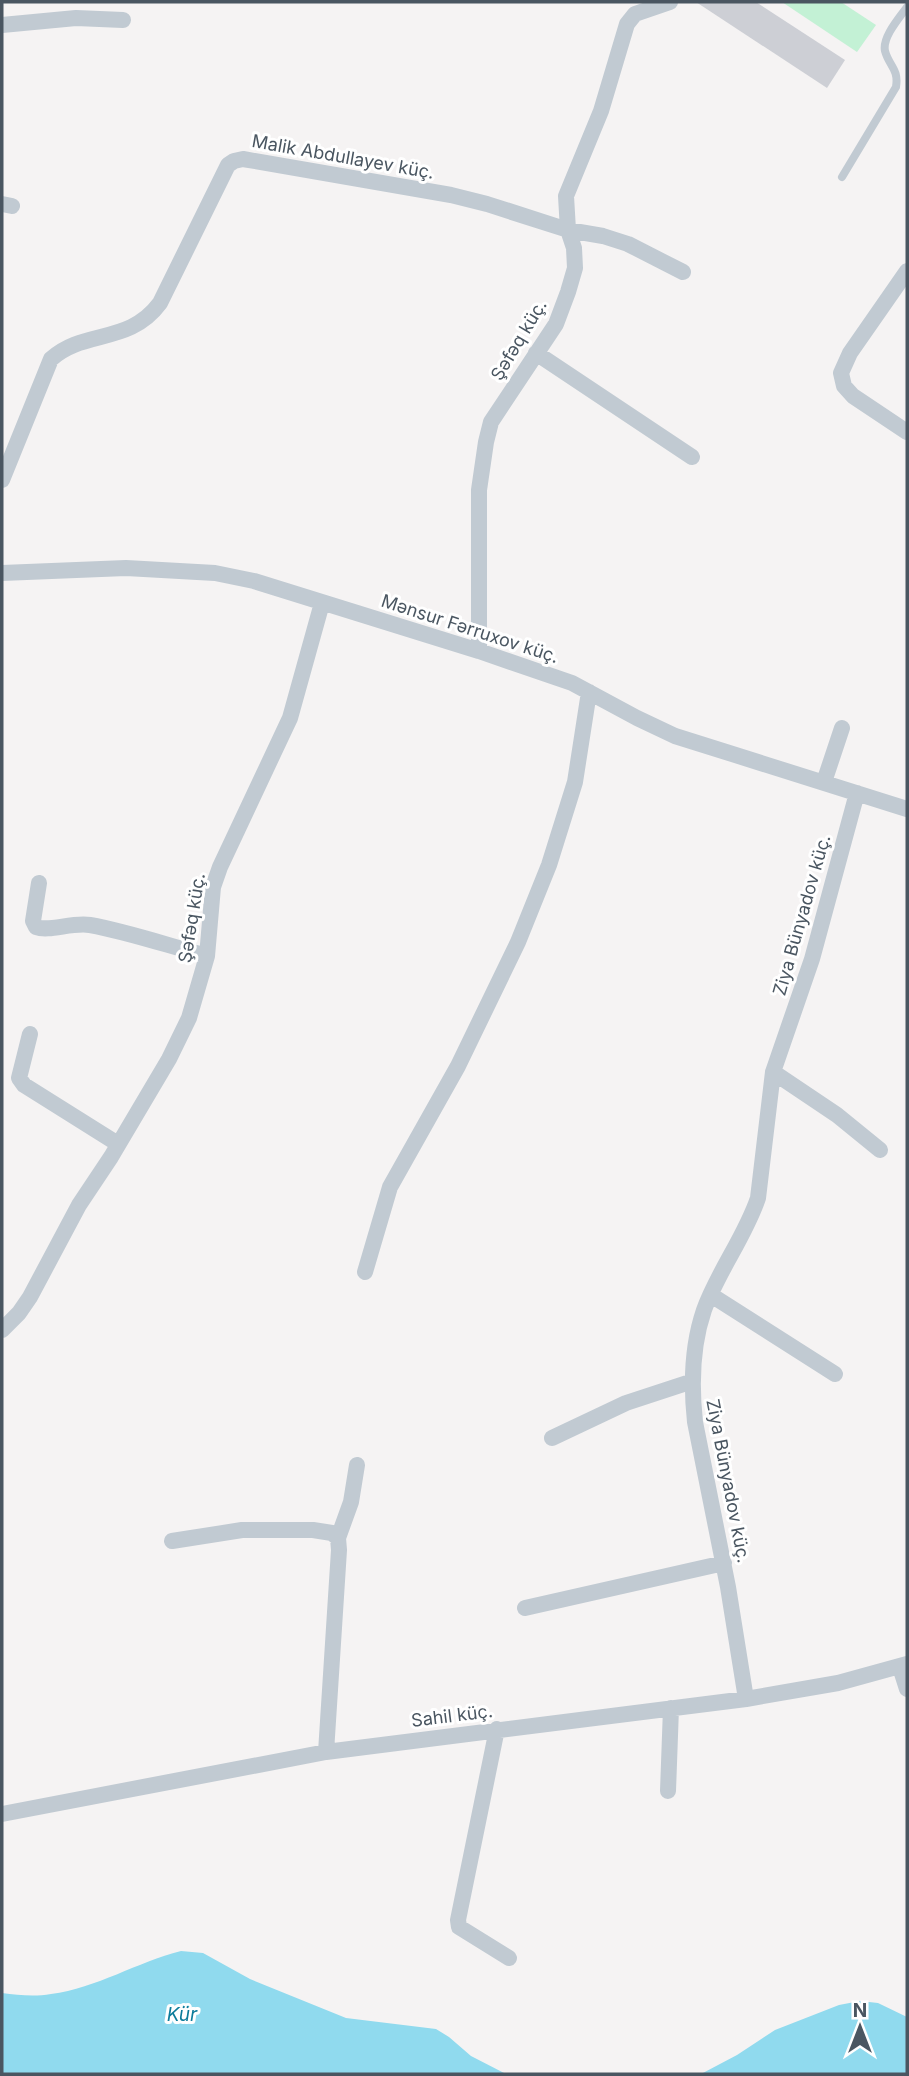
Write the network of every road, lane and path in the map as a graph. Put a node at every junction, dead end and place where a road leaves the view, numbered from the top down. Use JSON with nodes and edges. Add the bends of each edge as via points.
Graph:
{"nodes":[{"id":1,"x":670,"y":2,"type":"edge"},
{"id":2,"x":907,"y":7,"type":"edge"},
{"id":3,"x":123,"y":20,"type":"dead end"},
{"id":4,"x":2,"y":25,"type":"edge"},
{"id":5,"x":842,"y":177,"type":"dead end"},
{"id":6,"x":568,"y":230,"type":"junction"},
{"id":7,"x":907,"y":271,"type":"edge"},
{"id":8,"x":683,"y":272,"type":"dead end"},
{"id":9,"x":536,"y":353,"type":"junction"},
{"id":10,"x":907,"y":432,"type":"edge"},
{"id":11,"x":692,"y":457,"type":"dead end"},
{"id":12,"x":2,"y":480,"type":"edge"},
{"id":13,"x":2,"y":573,"type":"edge"},
{"id":14,"x":322,"y":603,"type":"junction"},
{"id":15,"x":479,"y":651,"type":"junction"},
{"id":16,"x":589,"y":692,"type":"junction"},
{"id":17,"x":842,"y":728,"type":"dead end"},
{"id":18,"x":824,"y":782,"type":"junction"},
{"id":19,"x":857,"y":793,"type":"junction"},
{"id":20,"x":907,"y":809,"type":"edge"},
{"id":21,"x":39,"y":883,"type":"dead end"},
{"id":22,"x":207,"y":956,"type":"junction"},
{"id":23,"x":30,"y":1034,"type":"dead end"},
{"id":24,"x":773,"y":1072,"type":"junction"},
{"id":25,"x":118,"y":1144,"type":"junction"},
{"id":26,"x":880,"y":1150,"type":"dead end"},
{"id":27,"x":365,"y":1272,"type":"dead end"},
{"id":28,"x":711,"y":1295,"type":"junction"},
{"id":29,"x":2,"y":1330,"type":"edge"},
{"id":30,"x":835,"y":1374,"type":"dead end"},
{"id":31,"x":692,"y":1381,"type":"junction"},
{"id":32,"x":552,"y":1438,"type":"dead end"},
{"id":33,"x":357,"y":1465,"type":"dead end"},
{"id":34,"x":338,"y":1538,"type":"junction"},
{"id":35,"x":172,"y":1541,"type":"dead end"},
{"id":36,"x":724,"y":1563,"type":"junction"},
{"id":37,"x":525,"y":1608,"type":"dead end"},
{"id":38,"x":904,"y":1665,"type":"edge"},
{"id":39,"x":907,"y":1689,"type":"edge"},
{"id":40,"x":746,"y":1699,"type":"junction"},
{"id":41,"x":671,"y":1708,"type":"junction"},
{"id":42,"x":497,"y":1729,"type":"junction"},
{"id":43,"x":326,"y":1752,"type":"junction"},
{"id":44,"x":668,"y":1791,"type":"dead end"},
{"id":45,"x":2,"y":1814,"type":"edge"},
{"id":46,"x":509,"y":1958,"type":"dead end"}],
"edges":[{"from":1,"to":6,"type":"street","name":"Şəfəq küç.","via":[[635,15],[627,24],[601,111],[566,196]]},
{"from":2,"to":5,"type":"lane","via":[[884,49],[897,77],[896,87]]},
{"from":3,"to":4,"type":"street","via":[[76,18]]},
{"from":6,"to":8,"type":"street","name":"Malik Abdullayev küç.","via":[[628,244]]},
{"from":6,"to":9,"type":"street","name":"Şəfəq küç.","via":[[574,248],[572,280],[556,324]]},
{"from":6,"to":12,"type":"street","name":"Malik Abdullayev küç.","via":[[451,195],[234,161],[150,317],[135,327],[62,348],[51,359]]},
{"from":7,"to":10,"type":"street","via":[[841,373],[853,396]]},
{"from":9,"to":11,"type":"street"},
{"from":9,"to":15,"type":"street","name":"Şəfəq küç.","via":[[491,422],[486,442],[480,490]]},
{"from":13,"to":14,"type":"street","name":"Mənsur Fərruxov küç.","via":[[126,568],[215,573]]},
{"from":14,"to":15,"type":"street","name":"Mənsur Fərruxov küç."},
{"from":14,"to":22,"type":"street","name":"Şəfəq küç.","via":[[290,718],[213,887]]},
{"from":15,"to":16,"type":"street","name":"Mənsur Fərruxov küç."},
{"from":16,"to":18,"type":"street","name":"Mənsur Fərruxov küç.","via":[[675,736]]},
{"from":16,"to":27,"type":"street","via":[[575,782],[549,864],[518,942],[458,1066],[390,1187]]},
{"from":17,"to":18,"type":"street"},
{"from":18,"to":19,"type":"street","name":"Mənsur Fərruxov küç."},
{"from":19,"to":20,"type":"street","name":"Mənsur Fərruxov küç."},
{"from":19,"to":24,"type":"street","name":"Ziya Bünyadov küç.","via":[[812,959]]},
{"from":21,"to":22,"type":"street","via":[[36,927],[89,925]]},
{"from":22,"to":25,"type":"street","name":"Şəfəq küç.","via":[[189,1018]]},
{"from":23,"to":25,"type":"street","via":[[19,1078],[24,1085]]},
{"from":24,"to":26,"type":"street"},
{"from":24,"to":28,"type":"street","name":"Ziya Bünyadov küç.","via":[[758,1198]]},
{"from":25,"to":29,"type":"street","name":"Şəfəq küç.","via":[[30,1297]]},
{"from":28,"to":30,"type":"street"},
{"from":28,"to":31,"type":"street","name":"Ziya Bünyadov küç.","via":[[700,1326]]},
{"from":31,"to":32,"type":"street","via":[[626,1403]]},
{"from":31,"to":36,"type":"street","name":"Ziya Bünyadov küç.","via":[[695,1422]]},
{"from":33,"to":34,"type":"street","via":[[351,1502]]},
{"from":34,"to":35,"type":"street","via":[[313,1530],[242,1530]]},
{"from":34,"to":43,"type":"street"},
{"from":36,"to":37,"type":"street"},
{"from":36,"to":40,"type":"street","name":"Ziya Bünyadov küç."},
{"from":38,"to":39,"type":"street"},
{"from":38,"to":40,"type":"street","name":"Sahil küç.","via":[[838,1683]]},
{"from":40,"to":41,"type":"street","name":"Sahil küç."},
{"from":41,"to":42,"type":"street","name":"Sahil küç."},
{"from":41,"to":44,"type":"street"},
{"from":42,"to":43,"type":"street","name":"Sahil küç."},
{"from":42,"to":46,"type":"street","via":[[458,1920],[468,1935]]},
{"from":43,"to":45,"type":"street","name":"Sahil küç."}]}
